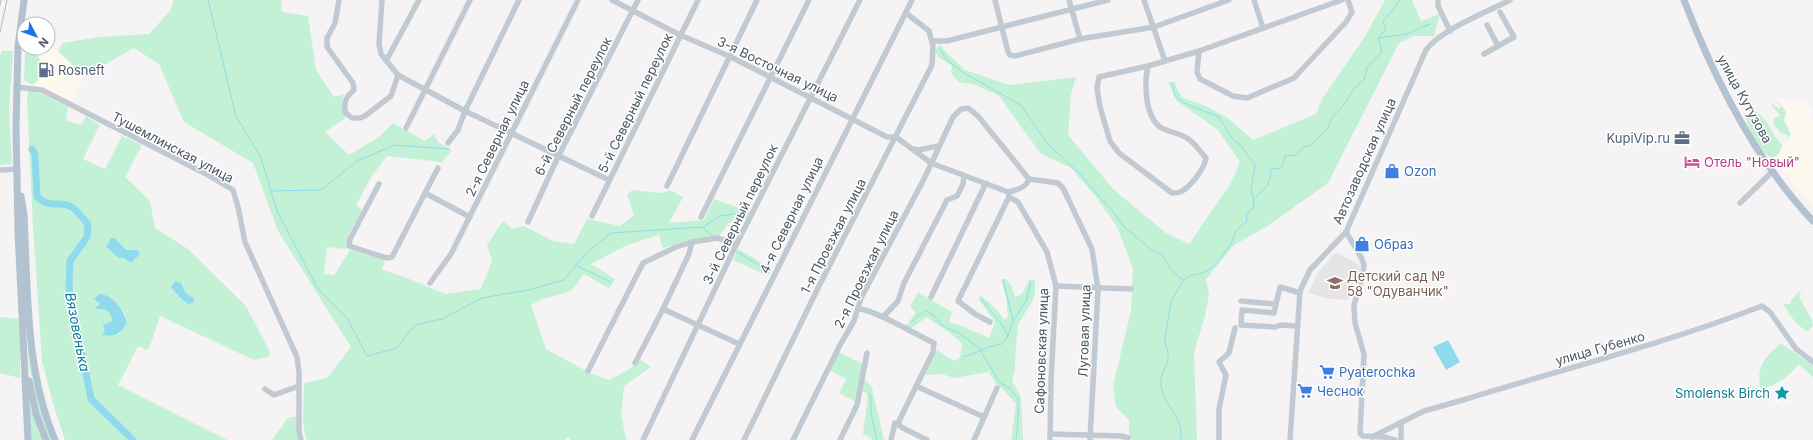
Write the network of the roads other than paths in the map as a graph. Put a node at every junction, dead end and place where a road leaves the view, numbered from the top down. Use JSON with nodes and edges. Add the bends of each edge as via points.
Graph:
{"nodes":[{"id":1,"x":24,"y":0,"type":"edge"},
{"id":2,"x":339,"y":0,"type":"edge"},
{"id":3,"x":382,"y":0,"type":"edge"},
{"id":4,"x":419,"y":0,"type":"edge"},
{"id":5,"x":470,"y":0,"type":"edge"},
{"id":6,"x":519,"y":0,"type":"edge"},
{"id":7,"x":578,"y":0,"type":"edge"},
{"id":8,"x":612,"y":0,"type":"edge"},
{"id":9,"x":638,"y":0,"type":"edge"},
{"id":10,"x":698,"y":0,"type":"edge"},
{"id":11,"x":757,"y":0,"type":"edge"},
{"id":12,"x":809,"y":0,"type":"edge"},
{"id":13,"x":860,"y":0,"type":"edge"},
{"id":14,"x":912,"y":0,"type":"edge"},
{"id":15,"x":995,"y":0,"type":"edge"},
{"id":16,"x":1069,"y":0,"type":"edge"},
{"id":17,"x":1108,"y":0,"type":"edge"},
{"id":18,"x":1144,"y":0,"type":"edge"},
{"id":19,"x":1229,"y":0,"type":"edge"},
{"id":20,"x":1254,"y":0,"type":"edge"},
{"id":21,"x":1342,"y":0,"type":"edge"},
{"id":22,"x":1348,"y":0,"type":"edge"},
{"id":23,"x":1438,"y":0,"type":"edge"},
{"id":24,"x":1510,"y":0,"type":"edge"},
{"id":25,"x":1684,"y":0,"type":"edge"},
{"id":26,"x":1071,"y":9,"type":"junction"},
{"id":27,"x":633,"y":10,"type":"junction"},
{"id":28,"x":1500,"y":12,"type":"dead end"},
{"id":29,"x":906,"y":13,"type":"junction"},
{"id":30,"x":1487,"y":25,"type":"dead end"},
{"id":31,"x":1154,"y":26,"type":"junction"},
{"id":32,"x":1001,"y":27,"type":"junction"},
{"id":33,"x":1263,"y":28,"type":"junction"},
{"id":34,"x":1450,"y":31,"type":"junction"},
{"id":35,"x":680,"y":35,"type":"junction"},
{"id":36,"x":1080,"y":39,"type":"junction"},
{"id":37,"x":932,"y":41,"type":"junction"},
{"id":38,"x":1498,"y":46,"type":"junction"},
{"id":39,"x":1199,"y":51,"type":"junction"},
{"id":40,"x":1484,"y":54,"type":"dead end"},
{"id":41,"x":729,"y":56,"type":"junction"},
{"id":42,"x":386,"y":61,"type":"junction"},
{"id":43,"x":1165,"y":61,"type":"junction"},
{"id":44,"x":1148,"y":66,"type":"junction"},
{"id":45,"x":398,"y":76,"type":"junction"},
{"id":46,"x":770,"y":78,"type":"junction"},
{"id":47,"x":16,"y":87,"type":"junction"},
{"id":48,"x":425,"y":89,"type":"junction"},
{"id":49,"x":810,"y":98,"type":"junction"},
{"id":50,"x":465,"y":111,"type":"junction"},
{"id":51,"x":852,"y":118,"type":"junction"},
{"id":52,"x":406,"y":128,"type":"dead end"},
{"id":53,"x":511,"y":134,"type":"junction"},
{"id":54,"x":896,"y":137,"type":"junction"},
{"id":55,"x":448,"y":143,"type":"dead end"},
{"id":56,"x":938,"y":146,"type":"junction"},
{"id":57,"x":912,"y":148,"type":"junction"},
{"id":58,"x":558,"y":157,"type":"junction"},
{"id":59,"x":931,"y":163,"type":"junction"},
{"id":60,"x":438,"y":168,"type":"dead end"},
{"id":61,"x":0,"y":170,"type":"edge"},
{"id":62,"x":18,"y":170,"type":"junction"},
{"id":63,"x":1773,"y":171,"type":"junction"},
{"id":64,"x":964,"y":176,"type":"junction"},
{"id":65,"x":1029,"y":179,"type":"junction"},
{"id":66,"x":609,"y":180,"type":"junction"},
{"id":67,"x":986,"y":183,"type":"junction"},
{"id":68,"x":379,"y":184,"type":"dead end"},
{"id":69,"x":667,"y":186,"type":"dead end"},
{"id":70,"x":425,"y":193,"type":"junction"},
{"id":71,"x":1009,"y":195,"type":"junction"},
{"id":72,"x":1740,"y":203,"type":"dead end"},
{"id":73,"x":592,"y":216,"type":"dead end"},
{"id":74,"x":701,"y":217,"type":"dead end"},
{"id":75,"x":470,"y":218,"type":"junction"},
{"id":76,"x":1813,"y":221,"type":"edge"},
{"id":77,"x":528,"y":222,"type":"dead end"},
{"id":78,"x":1346,"y":232,"type":"junction"},
{"id":79,"x":692,"y":242,"type":"junction"},
{"id":80,"x":736,"y":245,"type":"junction"},
{"id":81,"x":430,"y":284,"type":"dead end"},
{"id":82,"x":1056,"y":286,"type":"junction"},
{"id":83,"x":1098,"y":288,"type":"junction"},
{"id":84,"x":1131,"y":289,"type":"dead end"},
{"id":85,"x":1300,"y":293,"type":"junction"},
{"id":86,"x":931,"y":297,"type":"dead end"},
{"id":87,"x":1241,"y":301,"type":"dead end"},
{"id":88,"x":1275,"y":304,"type":"junction"},
{"id":89,"x":663,"y":309,"type":"junction"},
{"id":90,"x":858,"y":310,"type":"junction"},
{"id":91,"x":883,"y":318,"type":"junction"},
{"id":92,"x":990,"y":322,"type":"dead end"},
{"id":93,"x":698,"y":324,"type":"junction"},
{"id":94,"x":1297,"y":326,"type":"junction"},
{"id":95,"x":1235,"y":328,"type":"dead end"},
{"id":96,"x":739,"y":344,"type":"junction"},
{"id":97,"x":23,"y":350,"type":"junction"},
{"id":98,"x":867,"y":353,"type":"dead end"},
{"id":99,"x":1813,"y":362,"type":"edge"},
{"id":100,"x":635,"y":363,"type":"dead end"},
{"id":101,"x":588,"y":371,"type":"dead end"},
{"id":102,"x":300,"y":386,"type":"junction"},
{"id":103,"x":916,"y":386,"type":"junction"},
{"id":104,"x":997,"y":388,"type":"dead end"},
{"id":105,"x":265,"y":389,"type":"dead end"},
{"id":106,"x":984,"y":417,"type":"junction"},
{"id":107,"x":1401,"y":422,"type":"junction"},
{"id":108,"x":898,"y":423,"type":"junction"},
{"id":109,"x":1050,"y":434,"type":"junction"},
{"id":110,"x":1372,"y":437,"type":"junction"},
{"id":111,"x":1090,"y":438,"type":"edge"},
{"id":112,"x":1128,"y":438,"type":"dead end"},
{"id":113,"x":28,"y":440,"type":"edge"},
{"id":114,"x":46,"y":440,"type":"edge"},
{"id":115,"x":54,"y":440,"type":"edge"},
{"id":116,"x":301,"y":440,"type":"edge"},
{"id":117,"x":643,"y":440,"type":"edge"},
{"id":118,"x":692,"y":440,"type":"edge"},
{"id":119,"x":744,"y":440,"type":"edge"},
{"id":120,"x":793,"y":440,"type":"edge"},
{"id":121,"x":840,"y":440,"type":"edge"},
{"id":122,"x":890,"y":440,"type":"edge"},
{"id":123,"x":927,"y":440,"type":"edge"},
{"id":124,"x":974,"y":440,"type":"edge"},
{"id":125,"x":1050,"y":440,"type":"edge"},
{"id":126,"x":1219,"y":440,"type":"edge"},
{"id":127,"x":1290,"y":440,"type":"edge"},
{"id":128,"x":1395,"y":440,"type":"edge"},
{"id":129,"x":1401,"y":440,"type":"edge"}],
"edges":[{"from":1,"to":47,"type":"main road"},
{"from":2,"to":45,"type":"street","via":[[335,23],[327,38],[327,47],[353,83],[354,90],[346,97],[344,104],[345,112],[352,118],[360,118],[391,96]]},
{"from":3,"to":42,"type":"street","via":[[379,44]]},
{"from":4,"to":42,"type":"street"},
{"from":5,"to":48,"type":"street"},
{"from":6,"to":50,"type":"street"},
{"from":7,"to":53,"type":"street","name":"2-я Северная улица"},
{"from":8,"to":27,"type":"street","name":"3-я Восточная улица"},
{"from":9,"to":27,"type":"street","name":"6-й Северный переулок"},
{"from":10,"to":35,"type":"street","name":"5-й Северный переулок"},
{"from":11,"to":41,"type":"street"},
{"from":12,"to":46,"type":"street"},
{"from":13,"to":49,"type":"street","name":"3-й Северный переулок"},
{"from":14,"to":29,"type":"street","name":"4-я Северная улица"},
{"from":15,"to":32,"type":"street"},
{"from":16,"to":26,"type":"street"},
{"from":17,"to":26,"type":"street"},
{"from":18,"to":31,"type":"street"},
{"from":19,"to":31,"type":"street"},
{"from":20,"to":33,"type":"street"},
{"from":21,"to":33,"type":"street"},
{"from":22,"to":39,"type":"street","via":[[1352,12],[1346,22],[1294,78],[1247,98],[1232,96],[1200,79],[1197,72]]},
{"from":23,"to":34,"type":"street","via":[[1438,6]]},
{"from":24,"to":34,"type":"street","name":"Автозаводская улица"},
{"from":25,"to":63,"type":"main road","name":"улица Кутузова","via":[[1707,58],[1739,117]]},
{"from":26,"to":32,"type":"street"},
{"from":26,"to":36,"type":"street"},
{"from":27,"to":35,"type":"street","name":"3-я Восточная улица"},
{"from":27,"to":58,"type":"street","name":"6-й Северный переулок"},
{"from":28,"to":38,"type":"street","via":[[1514,37]]},
{"from":29,"to":37,"type":"street","via":[[929,31]]},
{"from":29,"to":51,"type":"street","name":"4-я Северная улица"},
{"from":30,"to":38,"type":"street"},
{"from":31,"to":36,"type":"street"},
{"from":31,"to":43,"type":"street"},
{"from":32,"to":36,"type":"street","via":[[1008,52],[1015,56]]},
{"from":32,"to":37,"type":"street","via":[[947,41]]},
{"from":33,"to":39,"type":"street"},
{"from":34,"to":78,"type":"street","name":"Автозаводская улица","via":[[1435,40],[1426,50]]},
{"from":35,"to":41,"type":"street","name":"3-я Восточная улица"},
{"from":35,"to":66,"type":"street","name":"5-й Северный переулок"},
{"from":37,"to":54,"type":"street","name":"1-я Проезжая улица","via":[[932,65]]},
{"from":38,"to":40,"type":"street"},
{"from":39,"to":43,"type":"street"},
{"from":41,"to":46,"type":"street","name":"3-я Восточная улица"},
{"from":41,"to":69,"type":"street"},
{"from":42,"to":45,"type":"street"},
{"from":43,"to":44,"type":"street"},
{"from":44,"to":44,"type":"street","via":[[1098,77],[1100,107],[1110,141],[1118,153],[1172,193],[1181,192],[1196,178],[1206,158],[1191,141],[1160,127],[1152,118],[1145,91]]},
{"from":45,"to":48,"type":"street"},
{"from":46,"to":49,"type":"street","name":"3-я Восточная улица"},
{"from":46,"to":74,"type":"street"},
{"from":47,"to":62,"type":"main road"},
{"from":47,"to":102,"type":"street","name":"Тушемлинская улица","via":[[42,90],[230,187],[235,194],[245,242],[297,357]]},
{"from":48,"to":50,"type":"street"},
{"from":48,"to":52,"type":"street"},
{"from":49,"to":51,"type":"street","name":"3-я Восточная улица"},
{"from":49,"to":80,"type":"street","name":"3-й Северный переулок"},
{"from":50,"to":53,"type":"street"},
{"from":50,"to":55,"type":"street","via":[[458,130]]},
{"from":51,"to":54,"type":"street","name":"3-я Восточная улица","via":[[887,137]]},
{"from":51,"to":96,"type":"street","name":"4-я Северная улица"},
{"from":53,"to":58,"type":"street"},
{"from":53,"to":75,"type":"street","name":"2-я Северная улица"},
{"from":54,"to":57,"type":"street","name":"3-я Восточная улица"},
{"from":54,"to":119,"type":"street","name":"1-я Проезжая улица","via":[[818,288]]},
{"from":56,"to":57,"type":"street","via":[[919,150]]},
{"from":56,"to":59,"type":"street","name":"2-я Проезжая улица"},
{"from":56,"to":65,"type":"street","name":"2-я Проезжая улица","via":[[953,117],[961,109],[968,108],[978,116]]},
{"from":57,"to":59,"type":"street","name":"3-я Восточная улица"},
{"from":58,"to":66,"type":"street"},
{"from":58,"to":77,"type":"street","name":"6-й Северный переулок"},
{"from":59,"to":64,"type":"street","name":"Сафоновская улица"},
{"from":59,"to":90,"type":"street","name":"2-я Проезжая улица","via":[[861,298]]},
{"from":60,"to":70,"type":"street"},
{"from":61,"to":62,"type":"street"},
{"from":62,"to":97,"type":"main road"},
{"from":62,"to":115,"type":"main road","via":[[24,215],[33,356],[39,392]]},
{"from":63,"to":72,"type":"street"},
{"from":63,"to":76,"type":"main road","name":"улица Кутузова"},
{"from":64,"to":67,"type":"street","name":"Сафоновская улица"},
{"from":64,"to":91,"type":"street","via":[[957,196],[947,200],[935,222],[898,300]]},
{"from":65,"to":71,"type":"street","via":[[1027,184]]},
{"from":65,"to":83,"type":"street","name":"Луговая улица","via":[[1058,183],[1063,188],[1092,249]]},
{"from":66,"to":73,"type":"street","name":"5-й Северный переулок"},
{"from":67,"to":71,"type":"street","name":"Сафоновская улица"},
{"from":67,"to":86,"type":"street"},
{"from":68,"to":70,"type":"street","via":[[350,239],[349,246],[387,258],[392,257]]},
{"from":70,"to":75,"type":"street"},
{"from":71,"to":82,"type":"street","name":"Сафоновская улица","via":[[1018,202],[1047,252]]},
{"from":71,"to":92,"type":"street","via":[[958,301]]},
{"from":75,"to":81,"type":"street","name":"2-я Северная улица","via":[[451,254]]},
{"from":78,"to":85,"type":"street","name":"Автозаводская улица","via":[[1310,270]]},
{"from":78,"to":110,"type":"street","via":[[1362,257],[1364,265],[1354,305],[1355,323],[1364,354],[1360,430],[1363,436]]},
{"from":79,"to":80,"type":"street","via":[[718,238]]},
{"from":79,"to":89,"type":"street","via":[[690,254]]},
{"from":79,"to":101,"type":"street","via":[[643,262]]},
{"from":80,"to":93,"type":"street","name":"3-й Северный переулок"},
{"from":82,"to":83,"type":"street"},
{"from":82,"to":109,"type":"street","name":"Сафоновская улица"},
{"from":83,"to":84,"type":"street"},
{"from":83,"to":111,"type":"street","name":"Луговая улица"},
{"from":85,"to":88,"type":"street","via":[[1280,287]]},
{"from":85,"to":94,"type":"street","name":"Автозаводская улица"},
{"from":87,"to":88,"type":"street"},
{"from":88,"to":94,"type":"street","via":[[1274,313],[1242,310],[1242,325]]},
{"from":89,"to":93,"type":"street"},
{"from":89,"to":100,"type":"street"},
{"from":90,"to":91,"type":"street","via":[[862,309]]},
{"from":90,"to":120,"type":"street","name":"2-я Проезжая улица"},
{"from":91,"to":103,"type":"street","via":[[934,343],[933,352]]},
{"from":93,"to":96,"type":"street"},
{"from":93,"to":117,"type":"street","name":"3-й Северный переулок"},
{"from":94,"to":127,"type":"street","name":"Автозаводская улица"},
{"from":95,"to":126,"type":"street","via":[[1229,353],[1219,362],[1226,375],[1219,409]]},
{"from":96,"to":118,"type":"street","name":"4-я Северная улица"},
{"from":97,"to":113,"type":"main road"},
{"from":97,"to":114,"type":"main road","via":[[32,399]]},
{"from":98,"to":121,"type":"street","via":[[858,405]]},
{"from":99,"to":107,"type":"street","name":"улица Губенко","via":[[1796,349],[1770,312],[1762,306],[1645,347],[1436,406]]},
{"from":102,"to":105,"type":"street","via":[[274,395]]},
{"from":102,"to":116,"type":"street","name":"Тушемлинская улица"},
{"from":103,"to":106,"type":"street"},
{"from":103,"to":108,"type":"street"},
{"from":104,"to":106,"type":"street"},
{"from":106,"to":124,"type":"street"},
{"from":107,"to":110,"type":"street","name":"улица Губенко"},
{"from":107,"to":129,"type":"street"},
{"from":108,"to":122,"type":"street","via":[[895,423]]},
{"from":108,"to":123,"type":"street"},
{"from":109,"to":111,"type":"street"},
{"from":109,"to":125,"type":"street","name":"Сафоновская улица"},
{"from":110,"to":128,"type":"street"},
{"from":111,"to":112,"type":"street"}]}
